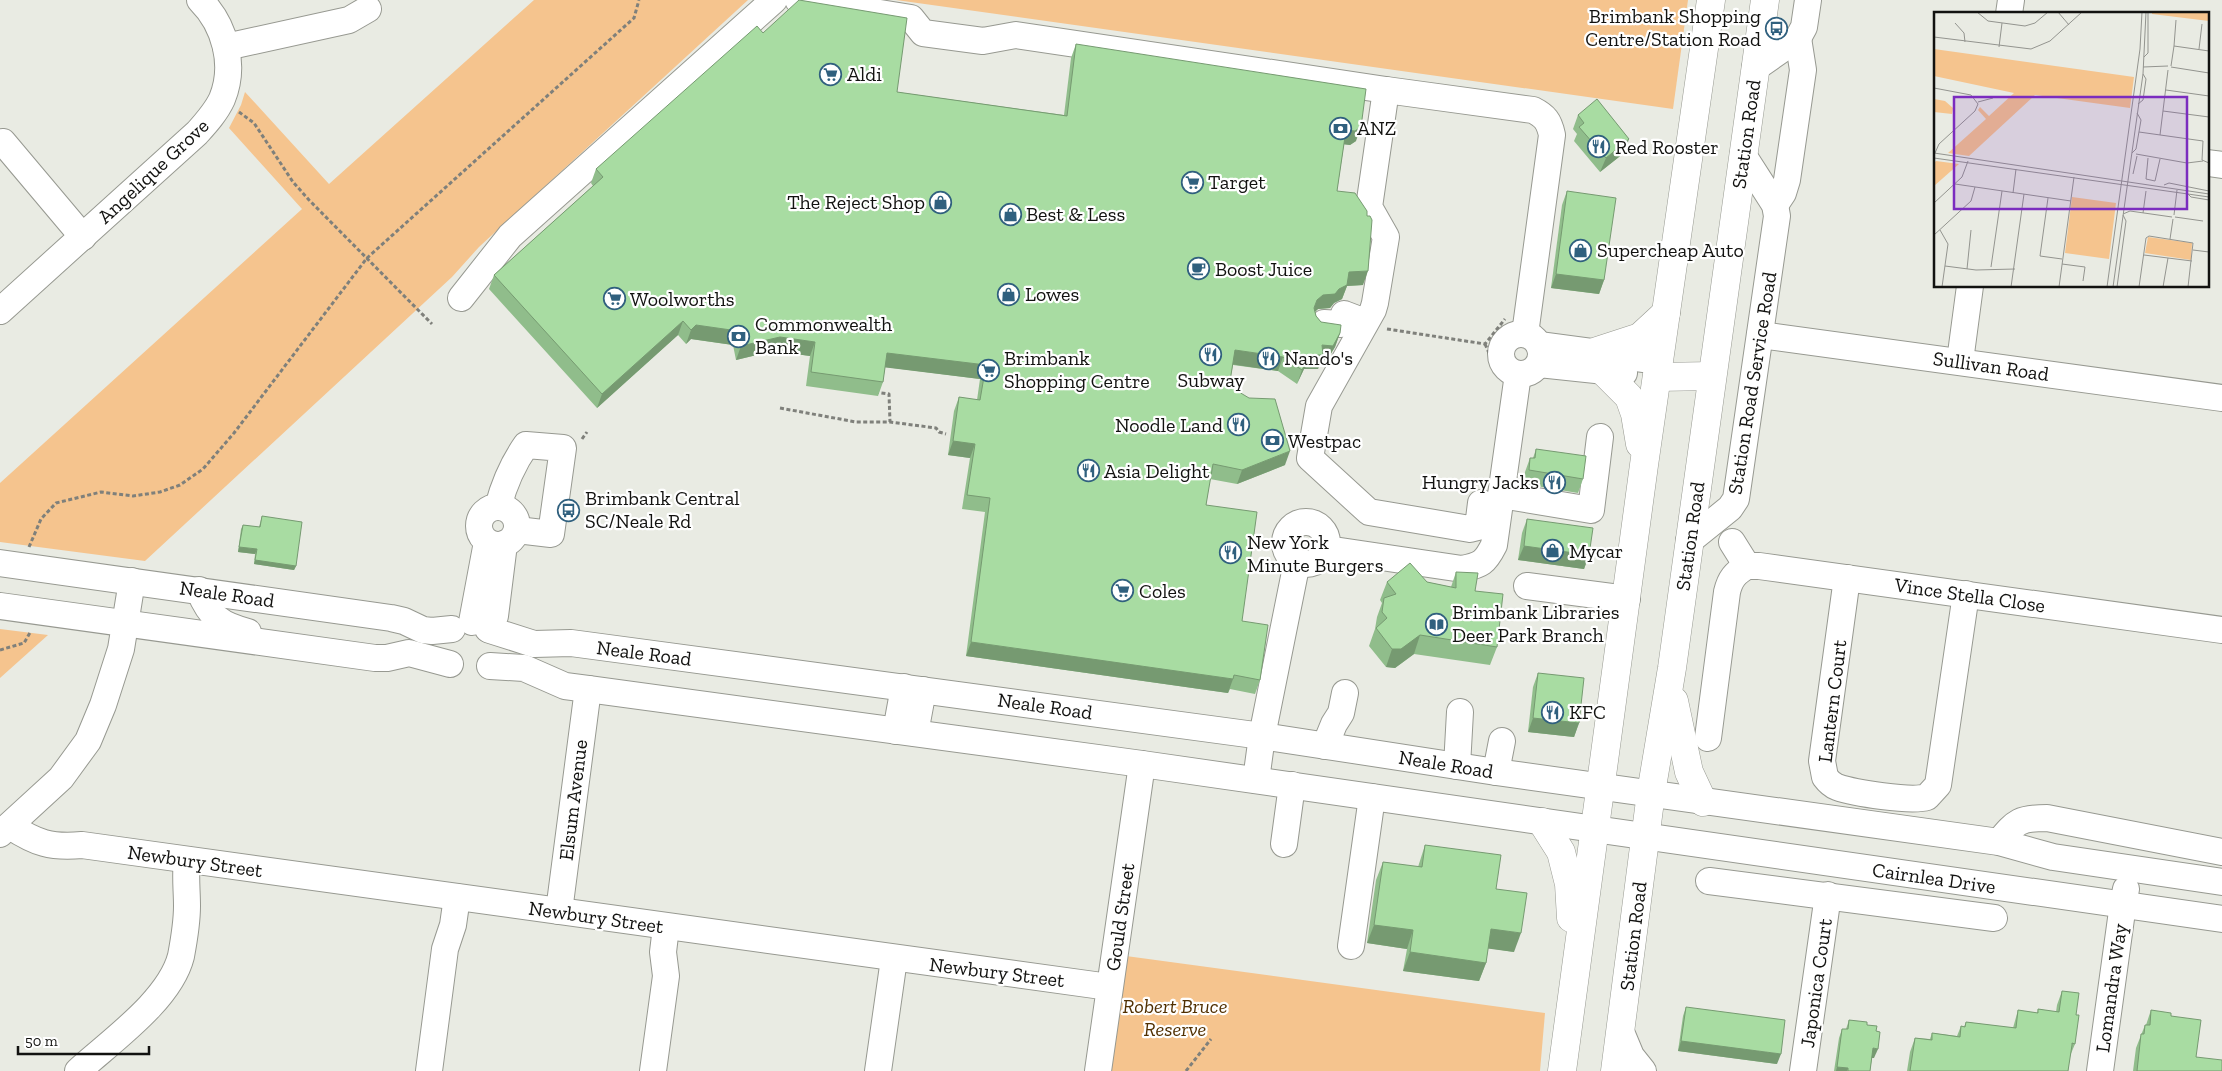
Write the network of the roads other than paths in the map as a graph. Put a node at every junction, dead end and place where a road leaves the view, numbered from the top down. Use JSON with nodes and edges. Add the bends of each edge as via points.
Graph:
{"nodes":[{"id":1,"x":200,"y":0,"type":"edge"},
{"id":2,"x":774,"y":0,"type":"edge"},
{"id":3,"x":798,"y":0,"type":"edge"},
{"id":4,"x":1711,"y":0,"type":"edge"},
{"id":5,"x":1765,"y":0,"type":"edge"},
{"id":6,"x":1808,"y":0,"type":"edge"},
{"id":7,"x":368,"y":9,"type":"dead end"},
{"id":8,"x":1798,"y":38,"type":"junction"},
{"id":9,"x":226,"y":47,"type":"junction"},
{"id":10,"x":1755,"y":68,"type":"junction"},
{"id":11,"x":1386,"y":90,"type":"junction"},
{"id":12,"x":3,"y":142,"type":"dead end"},
{"id":13,"x":1743,"y":155,"type":"junction"},
{"id":14,"x":1775,"y":204,"type":"junction"},
{"id":15,"x":82,"y":237,"type":"junction"},
{"id":16,"x":1970,"y":288,"type":"edge"},
{"id":17,"x":461,"y":298,"type":"dead end"},
{"id":18,"x":0,"y":311,"type":"edge"},
{"id":19,"x":1666,"y":313,"type":"junction"},
{"id":20,"x":1365,"y":322,"type":"junction"},
{"id":21,"x":1324,"y":323,"type":"edge"},
{"id":22,"x":1760,"y":335,"type":"junction"},
{"id":23,"x":1530,"y":354,"type":"junction"},
{"id":24,"x":1600,"y":361,"type":"junction"},
{"id":25,"x":1960,"y":361,"type":"junction"},
{"id":26,"x":1658,"y":369,"type":"junction"},
{"id":27,"x":1712,"y":376,"type":"junction"},
{"id":28,"x":2222,"y":398,"type":"edge"},
{"id":29,"x":1600,"y":437,"type":"dead end"},
{"id":30,"x":1644,"y":465,"type":"junction"},
{"id":31,"x":1491,"y":499,"type":"junction"},
{"id":32,"x":502,"y":539,"type":"junction"},
{"id":33,"x":1689,"y":541,"type":"junction"},
{"id":34,"x":1732,"y":542,"type":"dead end"},
{"id":35,"x":1327,"y":549,"type":"junction"},
{"id":36,"x":1297,"y":562,"type":"junction"},
{"id":37,"x":12,"y":565,"type":"edge"},
{"id":38,"x":1747,"y":566,"type":"junction"},
{"id":39,"x":1847,"y":578,"type":"junction"},
{"id":40,"x":122,"y":580,"type":"junction"},
{"id":41,"x":1526,"y":586,"type":"dead end"},
{"id":42,"x":199,"y":590,"type":"junction"},
{"id":43,"x":1966,"y":594,"type":"junction"},
{"id":44,"x":1626,"y":598,"type":"junction"},
{"id":45,"x":0,"y":606,"type":"edge"},
{"id":46,"x":116,"y":622,"type":"junction"},
{"id":47,"x":476,"y":627,"type":"junction"},
{"id":48,"x":2222,"y":630,"type":"edge"},
{"id":49,"x":331,"y":653,"type":"junction"},
{"id":50,"x":450,"y":664,"type":"junction"},
{"id":51,"x":490,"y":666,"type":"junction"},
{"id":52,"x":1672,"y":668,"type":"junction"},
{"id":53,"x":913,"y":688,"type":"junction"},
{"id":54,"x":588,"y":689,"type":"junction"},
{"id":55,"x":1345,"y":693,"type":"dead end"},
{"id":56,"x":1460,"y":712,"type":"dead end"},
{"id":57,"x":906,"y":732,"type":"junction"},
{"id":58,"x":1262,"y":736,"type":"junction"},
{"id":59,"x":1708,"y":738,"type":"dead end"},
{"id":60,"x":1502,"y":741,"type":"dead end"},
{"id":61,"x":1325,"y":746,"type":"junction"},
{"id":62,"x":1142,"y":764,"type":"junction"},
{"id":63,"x":1457,"y":766,"type":"junction"},
{"id":64,"x":1496,"y":772,"type":"junction"},
{"id":65,"x":1256,"y":780,"type":"junction"},
{"id":66,"x":1292,"y":785,"type":"junction"},
{"id":67,"x":1601,"y":786,"type":"junction"},
{"id":68,"x":1652,"y":794,"type":"junction"},
{"id":69,"x":1372,"y":797,"type":"junction"},
{"id":70,"x":1703,"y":802,"type":"junction"},
{"id":71,"x":29,"y":808,"type":"junction"},
{"id":72,"x":1542,"y":822,"type":"junction"},
{"id":73,"x":5,"y":830,"type":"edge"},
{"id":74,"x":1595,"y":830,"type":"junction"},
{"id":75,"x":1646,"y":838,"type":"junction"},
{"id":76,"x":2000,"y":842,"type":"junction"},
{"id":77,"x":1284,"y":844,"type":"dead end"},
{"id":78,"x":82,"y":845,"type":"junction"},
{"id":79,"x":2222,"y":852,"type":"edge"},
{"id":80,"x":194,"y":861,"type":"junction"},
{"id":81,"x":2132,"y":868,"type":"junction"},
{"id":82,"x":1709,"y":881,"type":"dead end"},
{"id":83,"x":2222,"y":882,"type":"edge"},
{"id":84,"x":1828,"y":895,"type":"junction"},
{"id":85,"x":452,"y":896,"type":"junction"},
{"id":86,"x":2123,"y":904,"type":"junction"},
{"id":87,"x":559,"y":911,"type":"junction"},
{"id":88,"x":1994,"y":918,"type":"dead end"},
{"id":89,"x":2222,"y":919,"type":"edge"},
{"id":90,"x":673,"y":928,"type":"junction"},
{"id":91,"x":1351,"y":946,"type":"dead end"},
{"id":92,"x":894,"y":959,"type":"junction"},
{"id":93,"x":1575,"y":972,"type":"junction"},
{"id":94,"x":1110,"y":987,"type":"junction"},
{"id":95,"x":1620,"y":1032,"type":"junction"},
{"id":96,"x":78,"y":1071,"type":"edge"},
{"id":97,"x":429,"y":1071,"type":"edge"},
{"id":98,"x":653,"y":1071,"type":"edge"},
{"id":99,"x":878,"y":1071,"type":"edge"},
{"id":100,"x":1098,"y":1071,"type":"edge"},
{"id":101,"x":1562,"y":1071,"type":"edge"},
{"id":102,"x":1615,"y":1071,"type":"edge"},
{"id":103,"x":1643,"y":1071,"type":"edge"},
{"id":104,"x":1804,"y":1071,"type":"edge"},
{"id":105,"x":2100,"y":1071,"type":"edge"}],
"edges":[{"from":1,"to":9,"type":"street","name":"Angelique Grove","via":[[218,24]]},
{"from":2,"to":17,"type":"street","via":[[510,236]]},
{"from":3,"to":11,"type":"street","via":[[911,18],[923,33],[983,41],[1016,35]]},
{"from":4,"to":19,"type":"main road"},
{"from":5,"to":10,"type":"main road","name":"Station Road"},
{"from":6,"to":8,"type":"street","name":"Station Road Service Road","via":[[1804,27]]},
{"from":7,"to":9,"type":"street","via":[[349,20]]},
{"from":8,"to":10,"type":"street"},
{"from":8,"to":14,"type":"street","name":"Station Road Service Road","via":[[1803,70],[1787,180]]},
{"from":9,"to":15,"type":"street","name":"Angelique Grove","via":[[226,87],[222,100],[208,120]]},
{"from":10,"to":13,"type":"main road","name":"Station Road"},
{"from":11,"to":20,"type":"street","via":[[1369,207],[1386,237],[1375,303]]},
{"from":11,"to":23,"type":"street","via":[[1533,110],[1544,115],[1550,125],[1552,135]]},
{"from":12,"to":15,"type":"street"},
{"from":13,"to":14,"type":"street"},
{"from":13,"to":27,"type":"main road","name":"Station Road"},
{"from":14,"to":22,"type":"street","name":"Station Road Service Road","via":[[1777,216]]},
{"from":15,"to":18,"type":"street","name":"Angelique Grove"},
{"from":16,"to":25,"type":"street"},
{"from":19,"to":24,"type":"main road","via":[[1640,337]]},
{"from":19,"to":26,"type":"main road"},
{"from":20,"to":21,"type":"street","via":[[1344,314],[1340,324]]},
{"from":20,"to":31,"type":"street","via":[[1319,406],[1310,458],[1369,512],[1470,529],[1478,527]]},
{"from":22,"to":25,"type":"street","name":"Sullivan Road"},
{"from":22,"to":33,"type":"street","name":"Station Road Service Road","via":[[1736,499],[1730,508]]},
{"from":23,"to":24,"type":"street"},
{"from":23,"to":31,"type":"street"},
{"from":24,"to":26,"type":"street"},
{"from":24,"to":30,"type":"main road","via":[[1629,397]]},
{"from":25,"to":28,"type":"street","name":"Sullivan Road"},
{"from":26,"to":27,"type":"main road"},
{"from":26,"to":30,"type":"main road"},
{"from":27,"to":33,"type":"main road","name":"Station Road"},
{"from":29,"to":31,"type":"street","via":[[1591,510]]},
{"from":30,"to":44,"type":"main road"},
{"from":31,"to":35,"type":"street","via":[[1494,545],[1488,558],[1473,566],[1451,568]]},
{"from":32,"to":32,"type":"street","via":[[480,532],[480,520],[487,511],[498,508],[509,473],[526,445],[563,448],[551,534]]},
{"from":32,"to":47,"type":"street"},
{"from":33,"to":52,"type":"main road","name":"Station Road"},
{"from":34,"to":38,"type":"street"},
{"from":35,"to":36,"type":"street","via":[[1323,556],[1311,563]]},
{"from":35,"to":36,"type":"street","via":[[1326,536],[1318,525],[1298,524],[1288,533],[1286,546]]},
{"from":36,"to":58,"type":"street"},
{"from":37,"to":40,"type":"street","name":"Neale Road"},
{"from":38,"to":39,"type":"street","name":"Vince Stella Close"},
{"from":38,"to":59,"type":"street","via":[[1734,575],[1727,592]]},
{"from":39,"to":43,"type":"street","name":"Vince Stella Close"},
{"from":39,"to":43,"type":"street","name":"Lantern Court","via":[[1822,761],[1825,778],[1846,789],[1910,799],[1927,797],[1938,785]]},
{"from":40,"to":42,"type":"street","name":"Neale Road"},
{"from":40,"to":46,"type":"street"},
{"from":41,"to":44,"type":"street"},
{"from":42,"to":47,"type":"street","name":"Neale Road","via":[[391,618],[432,631]]},
{"from":42,"to":49,"type":"street","via":[[206,607],[228,627]]},
{"from":43,"to":48,"type":"street","name":"Vince Stella Close"},
{"from":44,"to":67,"type":"main road"},
{"from":45,"to":46,"type":"street"},
{"from":46,"to":49,"type":"street"},
{"from":46,"to":71,"type":"street","via":[[104,663],[106,691],[97,722],[79,755]]},
{"from":47,"to":50,"type":"street","via":[[446,639],[444,648]]},
{"from":47,"to":51,"type":"street","via":[[496,640],[496,656]]},
{"from":47,"to":53,"type":"street","name":"Neale Road","via":[[534,644],[571,643]]},
{"from":49,"to":50,"type":"street","via":[[387,658],[409,653]]},
{"from":50,"to":51,"type":"street","via":[[471,674]]},
{"from":51,"to":54,"type":"street","via":[[524,668],[558,683]]},
{"from":52,"to":68,"type":"main road","name":"Station Road"},
{"from":52,"to":70,"type":"main road","via":[[1682,746],[1689,772]]},
{"from":53,"to":57,"type":"street"},
{"from":53,"to":58,"type":"street","name":"Neale Road"},
{"from":54,"to":57,"type":"street"},
{"from":54,"to":87,"type":"street","name":"Elsum Avenue"},
{"from":55,"to":61,"type":"street","via":[[1342,713]]},
{"from":56,"to":63,"type":"street"},
{"from":57,"to":62,"type":"street"},
{"from":58,"to":61,"type":"street","name":"Neale Road"},
{"from":58,"to":65,"type":"street"},
{"from":60,"to":64,"type":"street"},
{"from":61,"to":63,"type":"street","name":"Neale Road"},
{"from":62,"to":65,"type":"street"},
{"from":62,"to":94,"type":"street","name":"Gould Street"},
{"from":63,"to":64,"type":"street","name":"Neale Road"},
{"from":64,"to":67,"type":"street","name":"Neale Road"},
{"from":65,"to":66,"type":"street"},
{"from":66,"to":69,"type":"street"},
{"from":66,"to":77,"type":"street"},
{"from":67,"to":68,"type":"street","name":"Neale Road"},
{"from":67,"to":74,"type":"main road"},
{"from":68,"to":70,"type":"street"},
{"from":68,"to":75,"type":"main road","name":"Station Road"},
{"from":69,"to":72,"type":"street"},
{"from":69,"to":91,"type":"street"},
{"from":70,"to":76,"type":"street"},
{"from":71,"to":73,"type":"street"},
{"from":71,"to":78,"type":"street","name":"Newbury Street","via":[[55,834]]},
{"from":72,"to":74,"type":"street"},
{"from":72,"to":93,"type":"main road","via":[[1561,852],[1565,866]]},
{"from":73,"to":78,"type":"street","name":"Newbury Street","via":[[63,847]]},
{"from":74,"to":75,"type":"street","name":"Cairnlea Drive"},
{"from":74,"to":93,"type":"main road"},
{"from":75,"to":86,"type":"street","name":"Cairnlea Drive"},
{"from":75,"to":95,"type":"main road","name":"Station Road"},
{"from":76,"to":79,"type":"street","via":[[2014,824],[2027,818],[2047,818]]},
{"from":76,"to":81,"type":"street","via":[[2053,857]]},
{"from":78,"to":80,"type":"street","name":"Newbury Street"},
{"from":80,"to":85,"type":"street","name":"Newbury Street"},
{"from":80,"to":96,"type":"street","via":[[195,887],[187,907],[180,956],[169,984],[152,1004]]},
{"from":81,"to":83,"type":"street"},
{"from":81,"to":86,"type":"street","name":"Lomandra Way"},
{"from":82,"to":84,"type":"street","name":"Japonica Court"},
{"from":84,"to":88,"type":"street","name":"Japonica Court"},
{"from":84,"to":104,"type":"street","name":"Japonica Court"},
{"from":85,"to":87,"type":"street","name":"Newbury Street"},
{"from":85,"to":97,"type":"street","via":[[444,924],[446,949]]},
{"from":86,"to":89,"type":"street","name":"Cairnlea Drive"},
{"from":86,"to":105,"type":"street","name":"Lomandra Way"},
{"from":87,"to":90,"type":"street","name":"Newbury Street"},
{"from":90,"to":92,"type":"street","name":"Newbury Street"},
{"from":90,"to":98,"type":"street","via":[[663,952],[666,976]]},
{"from":92,"to":94,"type":"street","name":"Newbury Street"},
{"from":92,"to":99,"type":"street"},
{"from":93,"to":101,"type":"main road"},
{"from":94,"to":100,"type":"street","name":"Gould Street"},
{"from":95,"to":102,"type":"main road","name":"Station Road"},
{"from":95,"to":103,"type":"street","via":[[1631,1056]]}]}
